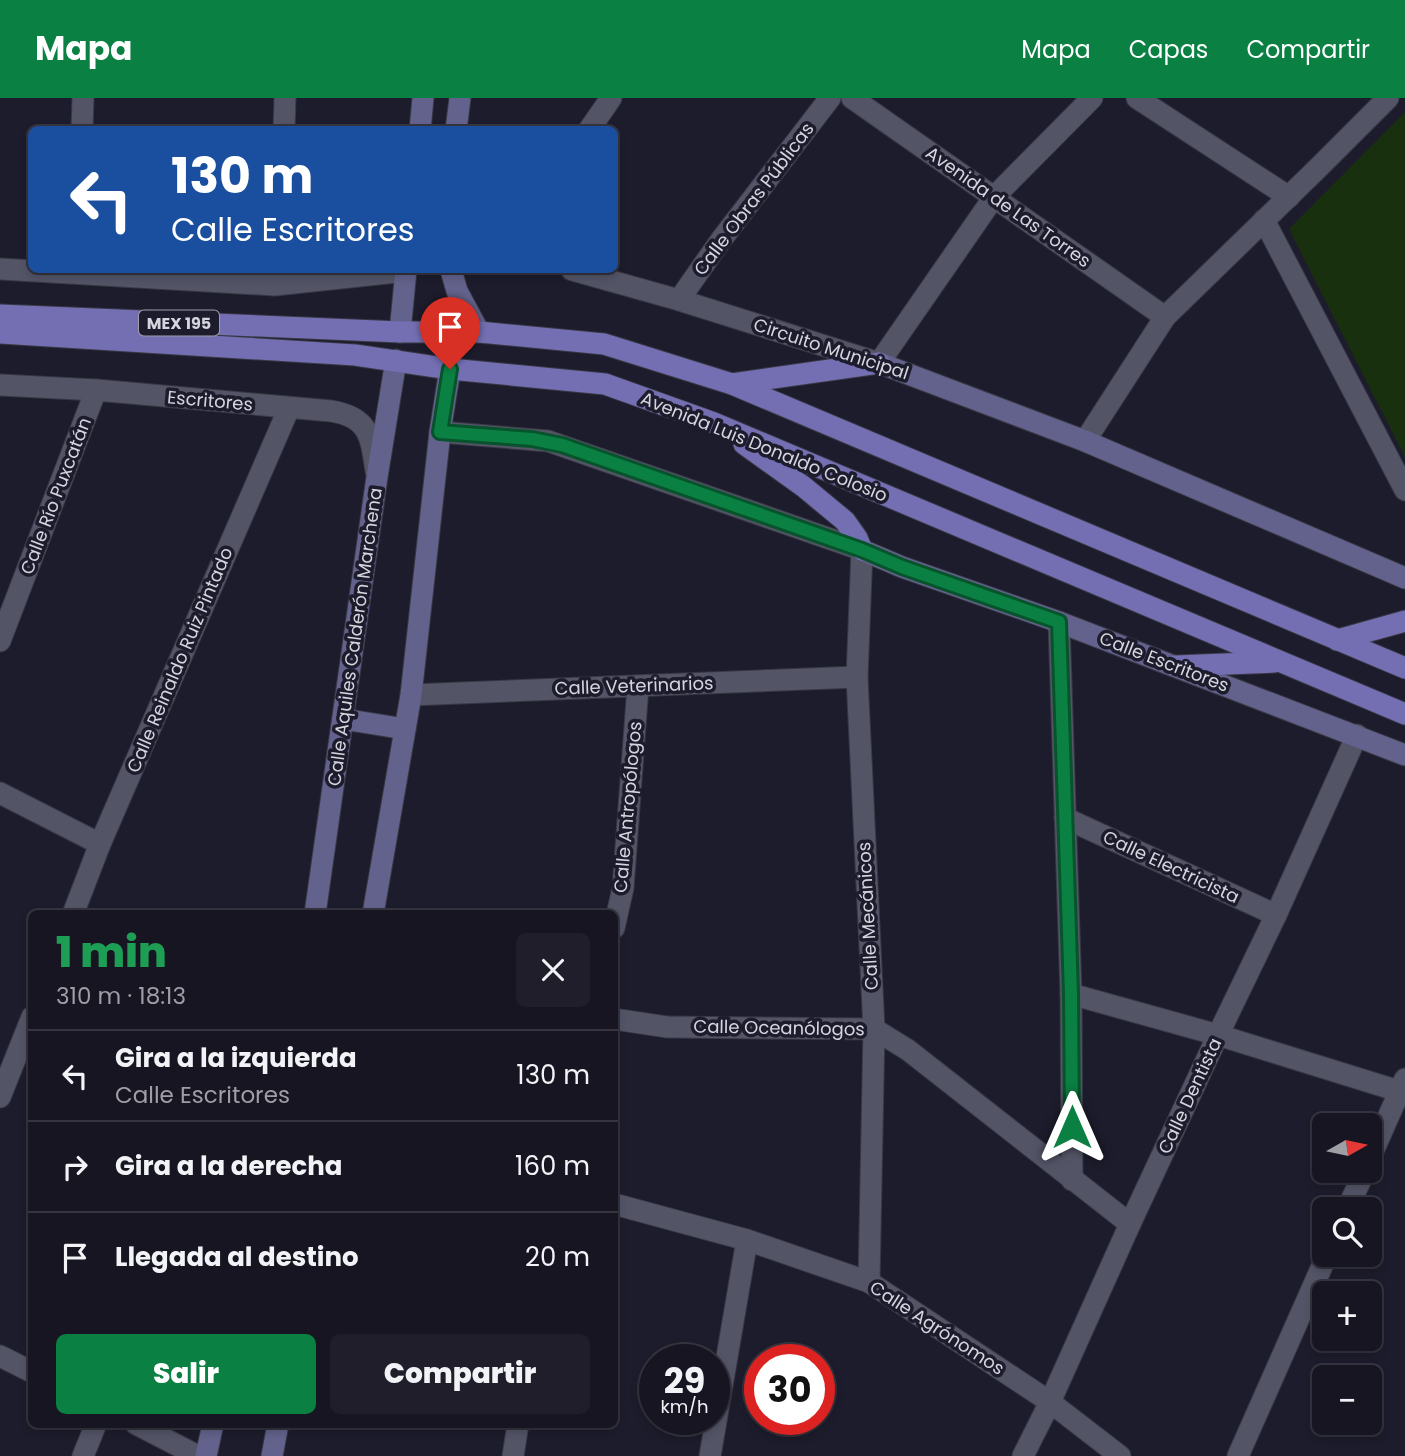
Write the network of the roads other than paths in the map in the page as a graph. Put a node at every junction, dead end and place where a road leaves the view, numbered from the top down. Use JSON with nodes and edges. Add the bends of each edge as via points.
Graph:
{"nodes":[{"id":1,"x":83,"y":98,"type":"edge"},
{"id":2,"x":285,"y":98,"type":"edge"},
{"id":3,"x":424,"y":98,"type":"edge"},
{"id":4,"x":460,"y":98,"type":"edge"},
{"id":5,"x":611,"y":98,"type":"edge"},
{"id":6,"x":830,"y":98,"type":"edge"},
{"id":7,"x":852,"y":98,"type":"edge"},
{"id":8,"x":1092,"y":98,"type":"edge"},
{"id":9,"x":1137,"y":98,"type":"edge"},
{"id":10,"x":1388,"y":98,"type":"edge"},
{"id":11,"x":82,"y":126,"type":"edge"},
{"id":12,"x":284,"y":126,"type":"edge"},
{"id":13,"x":420,"y":126,"type":"edge"},
{"id":14,"x":456,"y":126,"type":"edge"},
{"id":15,"x":592,"y":126,"type":"edge"},
{"id":16,"x":995,"y":197,"type":"junction"},
{"id":17,"x":1289,"y":197,"type":"junction"},
{"id":18,"x":1264,"y":220,"type":"junction"},
{"id":19,"x":0,"y":269,"type":"edge"},
{"id":20,"x":28,"y":270,"type":"edge"},
{"id":21,"x":113,"y":273,"type":"edge"},
{"id":22,"x":350,"y":273,"type":"edge"},
{"id":23,"x":406,"y":273,"type":"edge"},
{"id":24,"x":453,"y":273,"type":"edge"},
{"id":25,"x":583,"y":273,"type":"edge"},
{"id":26,"x":275,"y":277,"type":"edge"},
{"id":27,"x":679,"y":300,"type":"junction"},
{"id":28,"x":0,"y":315,"type":"edge"},
{"id":29,"x":1165,"y":317,"type":"junction"},
{"id":30,"x":400,"y":332,"type":"junction"},
{"id":31,"x":479,"y":332,"type":"junction"},
{"id":32,"x":0,"y":333,"type":"edge"},
{"id":33,"x":396,"y":360,"type":"junction"},
{"id":34,"x":879,"y":363,"type":"junction"},
{"id":35,"x":450,"y":369,"type":"junction"},
{"id":36,"x":732,"y":384,"type":"junction"},
{"id":37,"x":0,"y":385,"type":"edge"},
{"id":38,"x":96,"y":390,"type":"junction"},
{"id":39,"x":289,"y":408,"type":"junction"},
{"id":40,"x":714,"y":423,"type":"junction"},
{"id":41,"x":440,"y":432,"type":"junction"},
{"id":42,"x":1085,"y":442,"type":"junction"},
{"id":43,"x":377,"y":477,"type":"junction"},
{"id":44,"x":1405,"y":490,"type":"edge"},
{"id":45,"x":862,"y":550,"type":"junction"},
{"id":46,"x":1405,"y":578,"type":"edge"},
{"id":47,"x":1405,"y":621,"type":"edge"},
{"id":48,"x":1059,"y":622,"type":"junction"},
{"id":49,"x":1337,"y":639,"type":"junction"},
{"id":50,"x":0,"y":641,"type":"edge"},
{"id":51,"x":1280,"y":662,"type":"junction"},
{"id":52,"x":1175,"y":666,"type":"junction"},
{"id":53,"x":1405,"y":668,"type":"edge"},
{"id":54,"x":857,"y":677,"type":"junction"},
{"id":55,"x":638,"y":685,"type":"junction"},
{"id":56,"x":411,"y":695,"type":"junction"},
{"id":57,"x":1405,"y":714,"type":"edge"},
{"id":58,"x":343,"y":719,"type":"junction"},
{"id":59,"x":405,"y":729,"type":"junction"},
{"id":60,"x":1357,"y":735,"type":"junction"},
{"id":61,"x":1405,"y":755,"type":"edge"},
{"id":62,"x":0,"y":793,"type":"edge"},
{"id":63,"x":1065,"y":818,"type":"junction"},
{"id":64,"x":100,"y":844,"type":"junction"},
{"id":65,"x":75,"y":910,"type":"edge"},
{"id":66,"x":316,"y":910,"type":"edge"},
{"id":67,"x":374,"y":910,"type":"edge"},
{"id":68,"x":618,"y":910,"type":"edge"},
{"id":69,"x":1276,"y":915,"type":"junction"},
{"id":70,"x":1071,"y":994,"type":"junction"},
{"id":71,"x":618,"y":1020,"type":"edge"},
{"id":72,"x":28,"y":1027,"type":"edge"},
{"id":73,"x":874,"y":1029,"type":"junction"},
{"id":74,"x":1218,"y":1035,"type":"junction"},
{"id":75,"x":1403,"y":1088,"type":"edge"},
{"id":76,"x":0,"y":1097,"type":"edge"},
{"id":77,"x":1382,"y":1133,"type":"edge"},
{"id":78,"x":1072,"y":1180,"type":"junction"},
{"id":79,"x":618,"y":1205,"type":"edge"},
{"id":80,"x":1130,"y":1224,"type":"junction"},
{"id":81,"x":747,"y":1240,"type":"junction"},
{"id":82,"x":1322,"y":1267,"type":"edge"},
{"id":83,"x":869,"y":1282,"type":"junction"},
{"id":84,"x":0,"y":1356,"type":"edge"},
{"id":85,"x":28,"y":1370,"type":"edge"},
{"id":86,"x":1050,"y":1402,"type":"junction"},
{"id":87,"x":94,"y":1428,"type":"edge"},
{"id":88,"x":144,"y":1428,"type":"edge"},
{"id":89,"x":212,"y":1428,"type":"edge"},
{"id":90,"x":277,"y":1428,"type":"edge"},
{"id":91,"x":517,"y":1428,"type":"edge"},
{"id":92,"x":83,"y":1456,"type":"edge"},
{"id":93,"x":198,"y":1456,"type":"edge"},
{"id":94,"x":206,"y":1456,"type":"edge"},
{"id":95,"x":272,"y":1456,"type":"edge"},
{"id":96,"x":513,"y":1456,"type":"edge"},
{"id":97,"x":710,"y":1456,"type":"edge"},
{"id":98,"x":1023,"y":1456,"type":"edge"},
{"id":99,"x":1119,"y":1456,"type":"edge"},
{"id":100,"x":1238,"y":1456,"type":"edge"}],
"edges":[{"from":1,"to":11,"type":"street"},
{"from":2,"to":12,"type":"street"},
{"from":3,"to":13,"type":"street"},
{"from":4,"to":14,"type":"street"},
{"from":5,"to":15,"type":"street"},
{"from":6,"to":27,"type":"street","name":"Calle Obras Públicas"},
{"from":7,"to":16,"type":"street","name":"Avenida de Las Torres"},
{"from":8,"to":16,"type":"street"},
{"from":9,"to":17,"type":"street"},
{"from":10,"to":17,"type":"street"},
{"from":16,"to":29,"type":"street","name":"Avenida de Las Torres"},
{"from":16,"to":34,"type":"street"},
{"from":17,"to":18,"type":"street"},
{"from":18,"to":29,"type":"street"},
{"from":18,"to":44,"type":"street"},
{"from":19,"to":20,"type":"street"},
{"from":21,"to":26,"type":"street"},
{"from":22,"to":26,"type":"street"},
{"from":23,"to":30,"type":"street"},
{"from":24,"to":31,"type":"street"},
{"from":25,"to":27,"type":"street","name":"Circuito Municipal"},
{"from":27,"to":34,"type":"street","name":"Circuito Municipal"},
{"from":28,"to":30,"type":"main road","number":"MEX 195"},
{"from":29,"to":42,"type":"street"},
{"from":30,"to":31,"type":"main road","number":"MEX 195"},
{"from":31,"to":36,"type":"main road","via":[[604,344]]},
{"from":32,"to":33,"type":"main road","name":"Avenida Luis Donaldo Colosio","number":"MEX 195"},
{"from":33,"to":35,"type":"main road","name":"Avenida Luis Donaldo Colosio","number":"MEX 195"},
{"from":33,"to":43,"type":"street","name":"Calle Aquiles Calderón Marchena"},
{"from":34,"to":36,"type":"main road"},
{"from":34,"to":42,"type":"street","name":"Circuito Municipal"},
{"from":35,"to":40,"type":"main road","name":"Avenida Luis Donaldo Colosio","via":[[605,384]]},
{"from":35,"to":41,"type":"street"},
{"from":36,"to":49,"type":"main road"},
{"from":37,"to":38,"type":"street","name":"Escritores"},
{"from":38,"to":39,"type":"street","name":"Escritores"},
{"from":38,"to":50,"type":"street","name":"Calle Río Puxcatán"},
{"from":39,"to":43,"type":"street","name":"Escritores","via":[[340,412],[355,418],[371,442]]},
{"from":39,"to":64,"type":"street","name":"Calle Reinaldo Ruiz Pintado"},
{"from":40,"to":45,"type":"main road","via":[[845,521]]},
{"from":40,"to":51,"type":"main road","name":"Avenida Luis Donaldo Colosio"},
{"from":41,"to":45,"type":"street","name":"Calle Escritores","via":[[548,441]]},
{"from":41,"to":56,"type":"street"},
{"from":42,"to":46,"type":"street","name":"Circuito Municipal"},
{"from":43,"to":58,"type":"street","name":"Calle Aquiles Calderón Marchena"},
{"from":45,"to":48,"type":"street","name":"Calle Escritores"},
{"from":45,"to":54,"type":"street","name":"Calle Mecánicos"},
{"from":47,"to":49,"type":"main road"},
{"from":48,"to":52,"type":"street","name":"Calle Escritores"},
{"from":48,"to":63,"type":"street"},
{"from":49,"to":53,"type":"main road"},
{"from":51,"to":52,"type":"main road"},
{"from":51,"to":57,"type":"main road","name":"Avenida Luis Donaldo Colosio"},
{"from":52,"to":60,"type":"street","name":"Calle Escritores"},
{"from":54,"to":55,"type":"street","name":"Calle Veterinarios"},
{"from":54,"to":73,"type":"street","name":"Calle Mecánicos"},
{"from":55,"to":56,"type":"street","name":"Calle Veterinarios"},
{"from":55,"to":68,"type":"street","name":"Calle Antropólogos"},
{"from":56,"to":59,"type":"street"},
{"from":58,"to":59,"type":"street"},
{"from":58,"to":66,"type":"street","name":"Calle Aquiles Calderón Marchena"},
{"from":59,"to":67,"type":"street"},
{"from":60,"to":61,"type":"street","name":"Calle Escritores"},
{"from":60,"to":69,"type":"street","name":"Calle Dentista"},
{"from":62,"to":64,"type":"street"},
{"from":63,"to":69,"type":"street","name":"Calle Electricista"},
{"from":63,"to":70,"type":"street"},
{"from":64,"to":65,"type":"street","name":"Calle Reinaldo Ruiz Pintado"},
{"from":69,"to":74,"type":"street","name":"Calle Dentista"},
{"from":70,"to":74,"type":"street"},
{"from":70,"to":78,"type":"street"},
{"from":71,"to":73,"type":"street","name":"Calle Oceanólogos","via":[[667,1027]]},
{"from":72,"to":76,"type":"street"},
{"from":73,"to":78,"type":"street","name":"Calle Oceanólogos","via":[[908,1050]]},
{"from":73,"to":83,"type":"street","name":"Calle Mecánicos"},
{"from":74,"to":75,"type":"street"},
{"from":74,"to":80,"type":"street","name":"Calle Dentista"},
{"from":75,"to":77,"type":"street"},
{"from":78,"to":80,"type":"street","name":"Calle Oceanólogos"},
{"from":79,"to":81,"type":"street","name":"Calle Agrónomos"},
{"from":80,"to":86,"type":"street","name":"Calle Dentista"},
{"from":81,"to":83,"type":"street","name":"Calle Agrónomos"},
{"from":81,"to":97,"type":"street"},
{"from":82,"to":100,"type":"street"},
{"from":83,"to":86,"type":"street","name":"Calle Agrónomos"},
{"from":84,"to":85,"type":"street"},
{"from":86,"to":98,"type":"street","name":"Calle Dentista"},
{"from":86,"to":99,"type":"street","name":"Calle Agrónomos"},
{"from":87,"to":92,"type":"street"},
{"from":88,"to":93,"type":"street"},
{"from":89,"to":94,"type":"street"},
{"from":90,"to":95,"type":"street"},
{"from":91,"to":96,"type":"street"}]}
